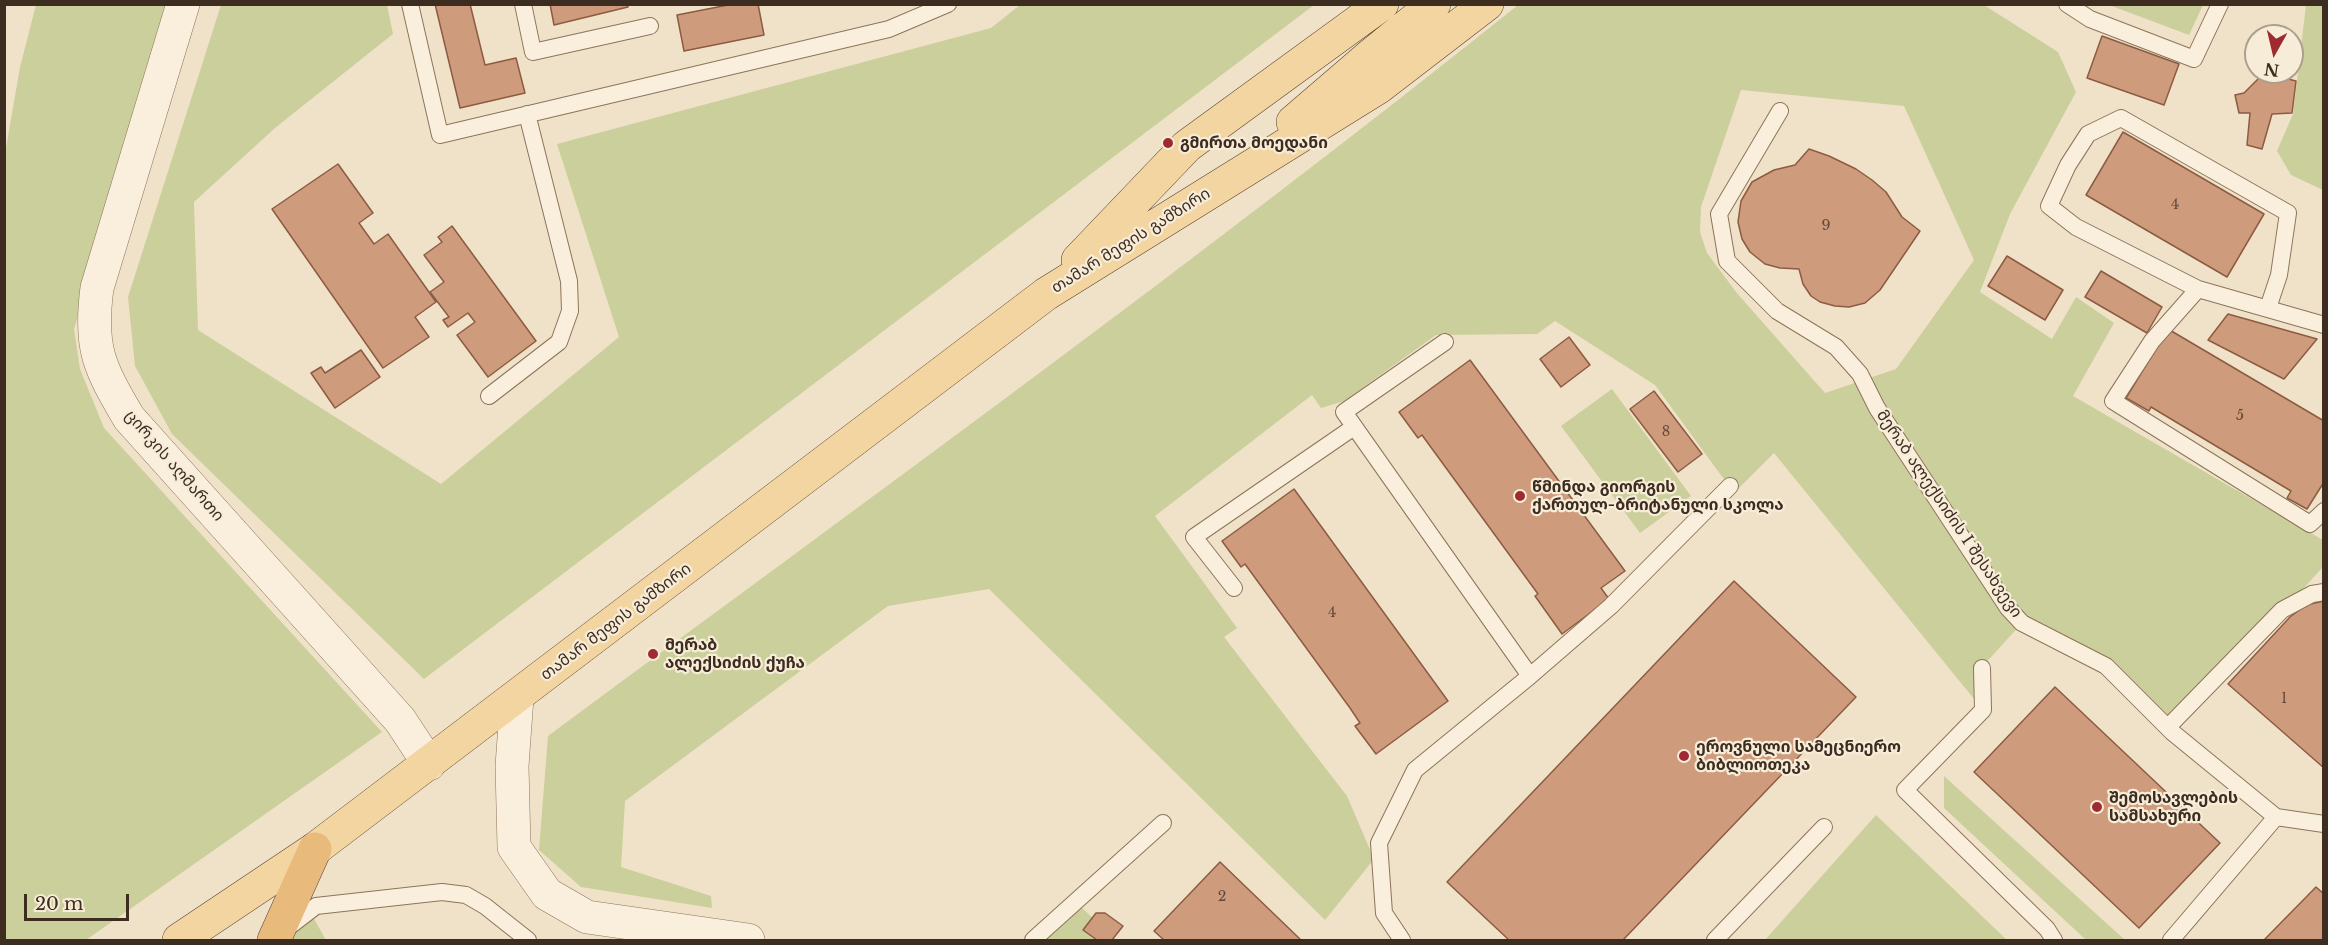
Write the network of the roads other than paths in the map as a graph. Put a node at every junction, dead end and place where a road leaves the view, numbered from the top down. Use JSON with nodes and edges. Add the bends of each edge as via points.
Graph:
{"nodes":[{"id":1,"x":183,"y":4,"type":"edge"},
{"id":2,"x":410,"y":4,"type":"edge"},
{"id":3,"x":523,"y":4,"type":"edge"},
{"id":4,"x":948,"y":4,"type":"edge"},
{"id":5,"x":1382,"y":4,"type":"edge"},
{"id":6,"x":1434,"y":4,"type":"edge"},
{"id":7,"x":1487,"y":4,"type":"edge"},
{"id":8,"x":2067,"y":4,"type":"edge"},
{"id":9,"x":2220,"y":4,"type":"edge"},
{"id":10,"x":650,"y":26,"type":"dead end"},
{"id":11,"x":1780,"y":111,"type":"dead end"},
{"id":12,"x":527,"y":114,"type":"junction"},
{"id":13,"x":1217,"y":188,"type":"junction"},
{"id":14,"x":2198,"y":289,"type":"junction"},
{"id":15,"x":1046,"y":294,"type":"junction"},
{"id":16,"x":2268,"y":309,"type":"junction"},
{"id":17,"x":2324,"y":325,"type":"edge"},
{"id":18,"x":1445,"y":342,"type":"dead end"},
{"id":19,"x":489,"y":396,"type":"dead end"},
{"id":20,"x":1354,"y":427,"type":"junction"},
{"id":21,"x":1730,"y":486,"type":"dead end"},
{"id":22,"x":2324,"y":511,"type":"edge"},
{"id":23,"x":1234,"y":588,"type":"dead end"},
{"id":24,"x":2324,"y":592,"type":"edge"},
{"id":25,"x":1982,"y":668,"type":"dead end"},
{"id":26,"x":1530,"y":676,"type":"junction"},
{"id":27,"x":517,"y":696,"type":"junction"},
{"id":28,"x":2168,"y":727,"type":"junction"},
{"id":29,"x":429,"y":764,"type":"junction"},
{"id":30,"x":2276,"y":816,"type":"junction"},
{"id":31,"x":1163,"y":823,"type":"dead end"},
{"id":32,"x":2324,"y":824,"type":"edge"},
{"id":33,"x":1824,"y":826,"type":"dead end"},
{"id":34,"x":315,"y":849,"type":"junction"},
{"id":35,"x":275,"y":939,"type":"edge"},
{"id":36,"x":179,"y":940,"type":"edge"},
{"id":37,"x":528,"y":940,"type":"edge"},
{"id":38,"x":748,"y":940,"type":"edge"},
{"id":39,"x":1033,"y":940,"type":"edge"},
{"id":40,"x":1402,"y":940,"type":"edge"},
{"id":41,"x":1715,"y":940,"type":"edge"},
{"id":42,"x":2054,"y":940,"type":"edge"},
{"id":43,"x":2170,"y":940,"type":"edge"}],
"edges":[{"from":1,"to":29,"type":"street","name":"ცირკის აღმართი","via":[[98,288],[94,341],[102,368],[129,418],[400,720]]},
{"from":2,"to":12,"type":"lane","via":[[440,135]]},
{"from":3,"to":10,"type":"lane","via":[[533,52]]},
{"from":4,"to":12,"type":"lane","via":[[889,29]]},
{"from":5,"to":15,"type":"main road","name":"თამარ მეფის გამზირი","via":[[1187,147]]},
{"from":6,"to":13,"type":"main road"},
{"from":7,"to":13,"type":"main road","via":[[1379,87]]},
{"from":8,"to":9,"type":"lane","via":[[2090,19],[2194,59]]},
{"from":11,"to":28,"type":"lane","name":"მერაბ ალექსიძის I შესახვევი","via":[[1719,214],[1727,261],[1777,311],[1836,347],[1860,374],[1877,408],[2008,608],[2022,623],[2106,666]]},
{"from":12,"to":19,"type":"lane","via":[[569,280],[570,311],[559,342]]},
{"from":13,"to":15,"type":"main road","name":"თამარ მეფის გამზირი"},
{"from":14,"to":16,"type":"lane"},
{"from":14,"to":16,"type":"lane","via":[[2076,227],[2049,206],[2088,134],[2121,118],[2288,213],[2279,275]]},
{"from":14,"to":22,"type":"lane","via":[[2152,340],[2113,402],[2310,524]]},
{"from":15,"to":27,"type":"main road","name":"თამარ მეფის გამზირი"},
{"from":16,"to":17,"type":"lane"},
{"from":18,"to":20,"type":"lane","via":[[1344,412]]},
{"from":20,"to":23,"type":"lane","via":[[1194,537]]},
{"from":20,"to":26,"type":"lane"},
{"from":21,"to":26,"type":"lane","via":[[1611,606]]},
{"from":24,"to":28,"type":"lane","via":[[2282,610]]},
{"from":25,"to":42,"type":"lane","via":[[1983,710],[1905,790],[2047,928]]},
{"from":26,"to":40,"type":"lane","via":[[1415,770],[1379,843],[1384,913]]},
{"from":27,"to":29,"type":"main road","name":"თამარ მეფის გამზირი"},
{"from":27,"to":38,"type":"street","via":[[512,766],[514,847],[547,894],[587,916]]},
{"from":28,"to":30,"type":"lane","name":"მერაბ ალექსიძის I შესახვევი"},
{"from":29,"to":34,"type":"main road","name":"თამარ მეფის გამზირი"},
{"from":30,"to":32,"type":"lane"},
{"from":30,"to":43,"type":"lane"},
{"from":31,"to":39,"type":"lane"},
{"from":33,"to":41,"type":"lane"},
{"from":34,"to":35,"type":"highway"},
{"from":34,"to":36,"type":"main road","name":"თამარ მეფის გამზირი"},
{"from":35,"to":37,"type":"lane","via":[[316,906],[442,892],[466,895]]}]}
